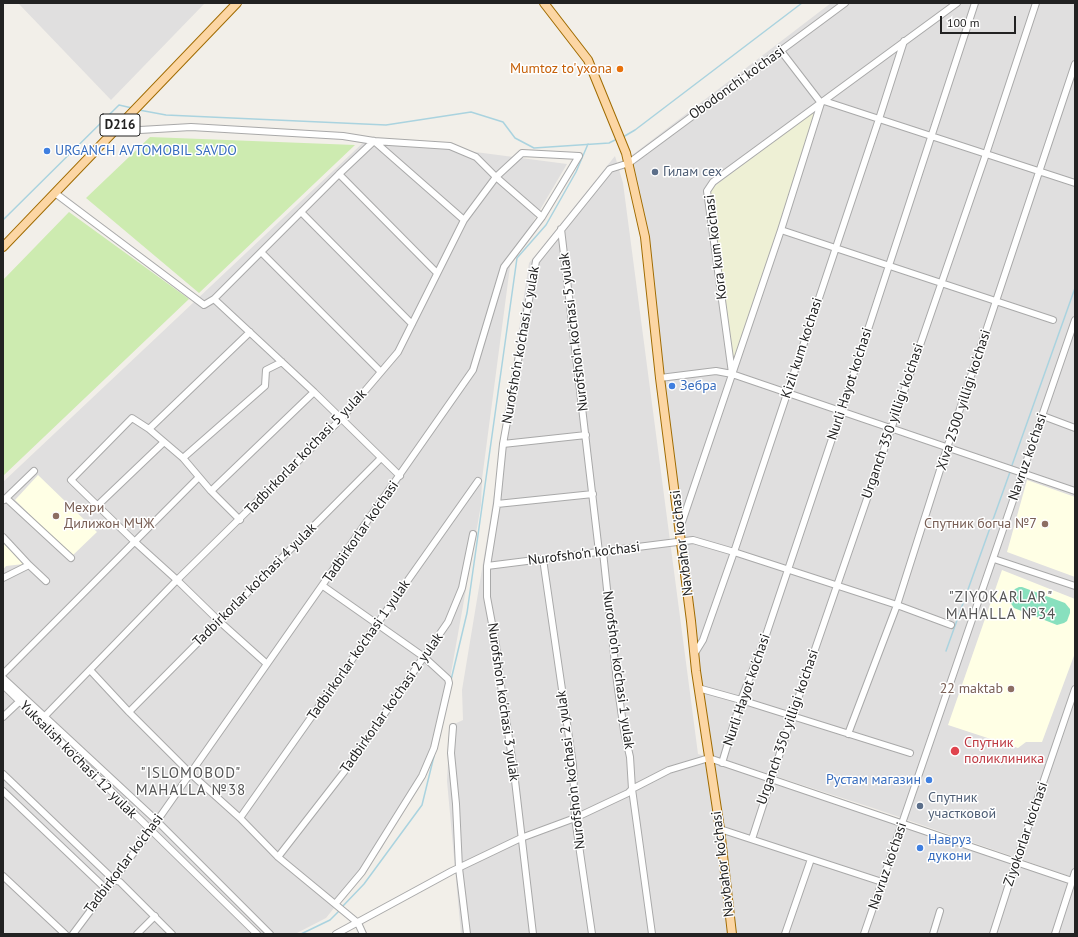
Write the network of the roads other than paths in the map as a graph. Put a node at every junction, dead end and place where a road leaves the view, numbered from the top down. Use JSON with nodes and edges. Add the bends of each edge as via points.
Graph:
{"nodes":[{"id":1,"x":237,"y":3,"type":"edge"},
{"id":2,"x":544,"y":3,"type":"edge"},
{"id":3,"x":845,"y":3,"type":"edge"},
{"id":4,"x":957,"y":3,"type":"edge"},
{"id":5,"x":975,"y":3,"type":"edge"},
{"id":6,"x":1036,"y":3,"type":"edge"},
{"id":7,"x":904,"y":41,"type":"junction"},
{"id":8,"x":781,"y":51,"type":"junction"},
{"id":9,"x":1075,"y":64,"type":"edge"},
{"id":10,"x":823,"y":102,"type":"junction"},
{"id":11,"x":880,"y":119,"type":"junction"},
{"id":12,"x":120,"y":125,"type":"junction"},
{"id":13,"x":931,"y":136,"type":"junction"},
{"id":14,"x":374,"y":141,"type":"junction"},
{"id":15,"x":522,"y":153,"type":"joint"},
{"id":16,"x":986,"y":154,"type":"junction"},
{"id":17,"x":628,"y":163,"type":"junction"},
{"id":18,"x":1040,"y":172,"type":"junction"},
{"id":19,"x":339,"y":174,"type":"junction"},
{"id":20,"x":496,"y":178,"type":"junction"},
{"id":21,"x":1075,"y":183,"type":"edge"},
{"id":22,"x":55,"y":193,"type":"junction"},
{"id":23,"x":301,"y":212,"type":"junction"},
{"id":24,"x":542,"y":217,"type":"junction"},
{"id":25,"x":464,"y":220,"type":"junction"},
{"id":26,"x":561,"y":229,"type":"junction"},
{"id":27,"x":781,"y":230,"type":"junction"},
{"id":28,"x":3,"y":247,"type":"edge"},
{"id":29,"x":835,"y":248,"type":"junction"},
{"id":30,"x":261,"y":252,"type":"junction"},
{"id":31,"x":889,"y":266,"type":"junction"},
{"id":32,"x":437,"y":273,"type":"junction"},
{"id":33,"x":941,"y":283,"type":"junction"},
{"id":34,"x":214,"y":299,"type":"junction"},
{"id":35,"x":997,"y":301,"type":"junction"},
{"id":36,"x":1054,"y":320,"type":"dead end"},
{"id":37,"x":1075,"y":320,"type":"edge"},
{"id":38,"x":412,"y":324,"type":"junction"},
{"id":39,"x":250,"y":332,"type":"junction"},
{"id":40,"x":282,"y":362,"type":"junction"},
{"id":41,"x":381,"y":372,"type":"junction"},
{"id":42,"x":732,"y":374,"type":"junction"},
{"id":43,"x":660,"y":378,"type":"junction"},
{"id":44,"x":314,"y":392,"type":"junction"},
{"id":45,"x":787,"y":393,"type":"junction"},
{"id":46,"x":841,"y":412,"type":"junction"},
{"id":47,"x":1042,"y":416,"type":"junction"},
{"id":48,"x":341,"y":418,"type":"junction"},
{"id":49,"x":891,"y":428,"type":"junction"},
{"id":50,"x":1075,"y":428,"type":"edge"},
{"id":51,"x":150,"y":429,"type":"junction"},
{"id":52,"x":586,"y":435,"type":"junction"},
{"id":53,"x":164,"y":442,"type":"junction"},
{"id":54,"x":503,"y":444,"type":"junction"},
{"id":55,"x":948,"y":448,"type":"junction"},
{"id":56,"x":183,"y":458,"type":"junction"},
{"id":57,"x":381,"y":458,"type":"junction"},
{"id":58,"x":34,"y":471,"type":"dead end"},
{"id":59,"x":1023,"y":474,"type":"junction"},
{"id":60,"x":400,"y":476,"type":"junction"},
{"id":61,"x":199,"y":477,"type":"junction"},
{"id":62,"x":478,"y":481,"type":"dead end"},
{"id":63,"x":211,"y":490,"type":"junction"},
{"id":64,"x":1075,"y":491,"type":"edge"},
{"id":65,"x":593,"y":494,"type":"junction"},
{"id":66,"x":4,"y":499,"type":"edge"},
{"id":67,"x":497,"y":504,"type":"junction"},
{"id":68,"x":98,"y":505,"type":"junction"},
{"id":69,"x":240,"y":520,"type":"junction"},
{"id":70,"x":680,"y":528,"type":"junction"},
{"id":71,"x":473,"y":534,"type":"dead end"},
{"id":72,"x":3,"y":537,"type":"edge"},
{"id":73,"x":135,"y":542,"type":"junction"},
{"id":74,"x":682,"y":542,"type":"junction"},
{"id":75,"x":601,"y":552,"type":"junction"},
{"id":76,"x":734,"y":552,"type":"junction"},
{"id":77,"x":71,"y":558,"type":"dead end"},
{"id":78,"x":543,"y":559,"type":"junction"},
{"id":79,"x":994,"y":559,"type":"junction"},
{"id":80,"x":29,"y":565,"type":"junction"},
{"id":81,"x":487,"y":566,"type":"junction"},
{"id":82,"x":788,"y":569,"type":"junction"},
{"id":83,"x":3,"y":578,"type":"edge"},
{"id":84,"x":177,"y":580,"type":"junction"},
{"id":85,"x":46,"y":581,"type":"dead end"},
{"id":86,"x":837,"y":585,"type":"junction"},
{"id":87,"x":323,"y":586,"type":"junction"},
{"id":88,"x":1075,"y":586,"type":"edge"},
{"id":89,"x":897,"y":605,"type":"junction"},
{"id":90,"x":218,"y":621,"type":"junction"},
{"id":91,"x":378,"y":624,"type":"junction"},
{"id":92,"x":951,"y":625,"type":"dead end"},
{"id":93,"x":694,"y":653,"type":"junction"},
{"id":94,"x":424,"y":657,"type":"junction"},
{"id":95,"x":267,"y":664,"type":"junction"},
{"id":96,"x":90,"y":670,"type":"junction"},
{"id":97,"x":3,"y":674,"type":"edge"},
{"id":98,"x":3,"y":678,"type":"edge"},
{"id":99,"x":3,"y":685,"type":"edge"},
{"id":100,"x":698,"y":688,"type":"junction"},
{"id":101,"x":1075,"y":689,"type":"edge"},
{"id":102,"x":21,"y":699,"type":"junction"},
{"id":103,"x":741,"y":700,"type":"junction"},
{"id":104,"x":128,"y":712,"type":"junction"},
{"id":105,"x":792,"y":716,"type":"junction"},
{"id":106,"x":3,"y":717,"type":"edge"},
{"id":107,"x":44,"y":717,"type":"junction"},
{"id":108,"x":453,"y":727,"type":"dead end"},
{"id":109,"x":848,"y":734,"type":"junction"},
{"id":110,"x":910,"y":753,"type":"dead end"},
{"id":111,"x":709,"y":758,"type":"junction"},
{"id":112,"x":722,"y":763,"type":"junction"},
{"id":113,"x":3,"y":774,"type":"edge"},
{"id":114,"x":191,"y":774,"type":"junction"},
{"id":115,"x":770,"y":780,"type":"junction"},
{"id":116,"x":632,"y":789,"type":"junction"},
{"id":117,"x":3,"y":791,"type":"edge"},
{"id":118,"x":240,"y":818,"type":"junction"},
{"id":119,"x":575,"y":818,"type":"junction"},
{"id":120,"x":157,"y":821,"type":"junction"},
{"id":121,"x":903,"y":824,"type":"junction"},
{"id":122,"x":720,"y":829,"type":"junction"},
{"id":123,"x":150,"y":831,"type":"junction"},
{"id":124,"x":521,"y":838,"type":"junction"},
{"id":125,"x":752,"y":839,"type":"junction"},
{"id":126,"x":177,"y":841,"type":"junction"},
{"id":127,"x":169,"y":849,"type":"junction"},
{"id":128,"x":278,"y":857,"type":"junction"},
{"id":129,"x":811,"y":859,"type":"junction"},
{"id":130,"x":1016,"y":862,"type":"junction"},
{"id":131,"x":459,"y":868,"type":"junction"},
{"id":132,"x":1075,"y":872,"type":"edge"},
{"id":133,"x":3,"y":876,"type":"edge"},
{"id":134,"x":114,"y":880,"type":"junction"},
{"id":135,"x":882,"y":882,"type":"junction"},
{"id":136,"x":1074,"y":882,"type":"edge"},
{"id":137,"x":106,"y":889,"type":"junction"},
{"id":138,"x":338,"y":905,"type":"junction"},
{"id":139,"x":940,"y":911,"type":"dead end"},
{"id":140,"x":155,"y":916,"type":"junction"},
{"id":141,"x":358,"y":923,"type":"junction"},
{"id":142,"x":65,"y":934,"type":"edge"},
{"id":143,"x":73,"y":934,"type":"edge"},
{"id":144,"x":137,"y":934,"type":"edge"},
{"id":145,"x":172,"y":934,"type":"edge"},
{"id":146,"x":257,"y":934,"type":"edge"},
{"id":147,"x":270,"y":934,"type":"edge"},
{"id":148,"x":336,"y":934,"type":"edge"},
{"id":149,"x":363,"y":934,"type":"edge"},
{"id":150,"x":467,"y":934,"type":"edge"},
{"id":151,"x":533,"y":934,"type":"edge"},
{"id":152,"x":592,"y":934,"type":"edge"},
{"id":153,"x":652,"y":934,"type":"edge"},
{"id":154,"x":732,"y":934,"type":"edge"},
{"id":155,"x":786,"y":934,"type":"edge"},
{"id":156,"x":864,"y":934,"type":"edge"},
{"id":157,"x":933,"y":934,"type":"edge"},
{"id":158,"x":993,"y":934,"type":"edge"},
{"id":159,"x":1055,"y":934,"type":"edge"}],
"edges":[{"from":1,"to":12,"type":"main road","number":"D216"},
{"from":2,"to":17,"type":"main road","name":"Navbahor ko'chasi","via":[[588,60]]},
{"from":3,"to":8,"type":"street","name":"Obodonchi ko'chasi"},
{"from":4,"to":7,"type":"street","name":"Kora kum ko'chasi"},
{"from":5,"to":13,"type":"street","name":"Nurli Hayot ko'chasi"},
{"from":6,"to":16,"type":"street","name":"Urganch 350 yilligi ko'chasi"},
{"from":7,"to":10,"type":"street","name":"Kora kum ko'chasi"},
{"from":7,"to":11,"type":"street","name":"Kizil kum ko'chasi"},
{"from":8,"to":10,"type":"street"},
{"from":8,"to":17,"type":"street","name":"Obodonchi ko'chasi"},
{"from":9,"to":18,"type":"street","name":"Xiva 2500 yilligi ko'chasi"},
{"from":10,"to":11,"type":"street"},
{"from":10,"to":27,"type":"street","name":"Kora kum ko'chasi"},
{"from":10,"to":42,"type":"street","name":"Kora kum ko'chasi","via":[[713,182],[707,191]]},
{"from":11,"to":13,"type":"street"},
{"from":11,"to":29,"type":"street","name":"Kizil kum ko'chasi"},
{"from":12,"to":14,"type":"street","via":[[140,130],[191,127],[343,136]]},
{"from":12,"to":22,"type":"main road","number":"D216"},
{"from":13,"to":16,"type":"street"},
{"from":13,"to":31,"type":"street","name":"Nurli Hayot ko'chasi"},
{"from":14,"to":19,"type":"street"},
{"from":14,"to":20,"type":"street","via":[[450,146],[476,157]]},
{"from":14,"to":25,"type":"street"},
{"from":15,"to":20,"type":"street","name":"Tadbirkorlar ko'chasi 5 yulak"},
{"from":15,"to":24,"type":"street","name":"Tadbirkorlar ko'chasi","via":[[579,156]]},
{"from":16,"to":18,"type":"street"},
{"from":16,"to":33,"type":"street","name":"Urganch 350 yilligi ko'chasi"},
{"from":17,"to":26,"type":"street","name":"Nurofsho'n ko'chasi 6 yulak","via":[[610,169]]},
{"from":17,"to":43,"type":"main road","name":"Navbahor ko'chasi","via":[[645,237]]},
{"from":18,"to":21,"type":"street"},
{"from":18,"to":35,"type":"street","name":"Xiva 2500 yilligi ko'chasi"},
{"from":19,"to":23,"type":"street"},
{"from":19,"to":32,"type":"street"},
{"from":20,"to":24,"type":"street"},
{"from":20,"to":25,"type":"street","name":"Tadbirkorlar ko'chasi 5 yulak"},
{"from":22,"to":28,"type":"main road","number":"D216"},
{"from":22,"to":34,"type":"street","via":[[204,305]]},
{"from":23,"to":30,"type":"street"},
{"from":23,"to":38,"type":"street"},
{"from":24,"to":60,"type":"street","name":"Tadbirkorlar ko'chasi","via":[[504,267],[473,370]]},
{"from":25,"to":32,"type":"street","name":"Tadbirkorlar ko'chasi 5 yulak"},
{"from":26,"to":52,"type":"street","name":"Nurofsho'n ko'chasi 5 yulak"},
{"from":26,"to":54,"type":"street","name":"Nurofsho'n ko'chasi 6 yulak","via":[[536,261]]},
{"from":27,"to":29,"type":"street"},
{"from":27,"to":42,"type":"street","name":"Kora kum ko'chasi"},
{"from":29,"to":31,"type":"street"},
{"from":29,"to":45,"type":"street","name":"Kizil kum ko'chasi"},
{"from":30,"to":34,"type":"street"},
{"from":30,"to":41,"type":"street"},
{"from":31,"to":33,"type":"street"},
{"from":31,"to":46,"type":"street","name":"Nurli Hayot ko'chasi"},
{"from":32,"to":38,"type":"street","name":"Tadbirkorlar ko'chasi 5 yulak"},
{"from":33,"to":35,"type":"street"},
{"from":33,"to":49,"type":"street","name":"Urganch 350 yilligi ko'chasi"},
{"from":34,"to":39,"type":"street"},
{"from":35,"to":36,"type":"street"},
{"from":35,"to":55,"type":"street","name":"Xiva 2500 yilligi ko'chasi"},
{"from":37,"to":47,"type":"street","name":"Navruz ko'chasi"},
{"from":38,"to":41,"type":"street","name":"Tadbirkorlar ko'chasi 5 yulak","via":[[398,352]]},
{"from":39,"to":40,"type":"street"},
{"from":39,"to":51,"type":"street"},
{"from":40,"to":44,"type":"street"},
{"from":40,"to":56,"type":"street","via":[[266,370],[265,386]]},
{"from":41,"to":48,"type":"street","name":"Tadbirkorlar ko'chasi 5 yulak"},
{"from":42,"to":43,"type":"street","via":[[716,371]]},
{"from":42,"to":45,"type":"street"},
{"from":42,"to":70,"type":"street","name":"Kora kum ko'chasi"},
{"from":43,"to":70,"type":"main road","name":"Navbahor ko'chasi"},
{"from":44,"to":48,"type":"street"},
{"from":44,"to":63,"type":"street"},
{"from":45,"to":46,"type":"street"},
{"from":45,"to":76,"type":"street","name":"Kizil kum ko'chasi"},
{"from":46,"to":49,"type":"street"},
{"from":46,"to":82,"type":"street","name":"Nurli Hayot ko'chasi"},
{"from":47,"to":50,"type":"street"},
{"from":47,"to":59,"type":"street","name":"Navruz ko'chasi"},
{"from":48,"to":57,"type":"street"},
{"from":48,"to":69,"type":"street","name":"Tadbirkorlar ko'chasi 5 yulak"},
{"from":49,"to":55,"type":"street"},
{"from":49,"to":86,"type":"street","name":"Urganch 350 yilligi ko'chasi"},
{"from":51,"to":53,"type":"street"},
{"from":51,"to":68,"type":"street","via":[[132,418],[71,480]]},
{"from":52,"to":54,"type":"street"},
{"from":52,"to":65,"type":"street","name":"Nurofsho'n ko'chasi 5 yulak"},
{"from":53,"to":56,"type":"street"},
{"from":53,"to":68,"type":"street"},
{"from":54,"to":67,"type":"street","name":"Nurofsho'n ko'chasi 6 yulak"},
{"from":55,"to":59,"type":"street"},
{"from":55,"to":89,"type":"street","name":"Xiva 2500 yilligi ko'chasi"},
{"from":56,"to":61,"type":"street"},
{"from":57,"to":60,"type":"street"},
{"from":57,"to":90,"type":"street","name":"Tadbirkorlar ko'chasi 4 yulak"},
{"from":58,"to":66,"type":"street"},
{"from":59,"to":64,"type":"street"},
{"from":59,"to":79,"type":"street","name":"Navruz ko'chasi"},
{"from":60,"to":87,"type":"street","name":"Tadbirkorlar ko'chasi"},
{"from":61,"to":63,"type":"street"},
{"from":61,"to":73,"type":"street"},
{"from":62,"to":91,"type":"street","name":"Tadbirkorlar ko'chasi 1 yulak"},
{"from":63,"to":69,"type":"street"},
{"from":65,"to":67,"type":"street"},
{"from":65,"to":75,"type":"street","name":"Nurofsho'n ko'chasi 5 yulak"},
{"from":66,"to":77,"type":"street"},
{"from":67,"to":81,"type":"street","name":"Nurofsho'n ko'chasi 6 yulak"},
{"from":68,"to":73,"type":"street"},
{"from":69,"to":84,"type":"street","name":"Tadbirkorlar ko'chasi 5 yulak"},
{"from":70,"to":74,"type":"main road","name":"Navbahor ko'chasi"},
{"from":71,"to":94,"type":"street","name":"Tadbirkorlar ko'chasi 2 yulak","via":[[462,588],[448,622]]},
{"from":72,"to":80,"type":"street"},
{"from":73,"to":84,"type":"street"},
{"from":73,"to":97,"type":"street"},
{"from":74,"to":75,"type":"street","name":"Nurofsho'n ko'chasi"},
{"from":74,"to":76,"type":"street","name":"Nurofsho'n ko'chasi","via":[[692,540]]},
{"from":74,"to":93,"type":"main road","name":"Navbahor ko'chasi"},
{"from":75,"to":78,"type":"street","name":"Nurofsho'n ko'chasi"},
{"from":75,"to":116,"type":"street","name":"Nurofsho'n ko'chasi 1 yulak","via":[[617,682],[630,757]]},
{"from":76,"to":82,"type":"street","name":"Nurofsho'n ko'chasi"},
{"from":76,"to":93,"type":"street","name":"Kizil kum ko'chasi","via":[[703,640]]},
{"from":78,"to":81,"type":"street","name":"Nurofsho'n ko'chasi"},
{"from":78,"to":119,"type":"street","name":"Nurofsho'n ko'chasi 2 yulak","via":[[573,765]]},
{"from":79,"to":88,"type":"street"},
{"from":79,"to":121,"type":"street","name":"Navruz ko'chasi"},
{"from":80,"to":83,"type":"street"},
{"from":80,"to":85,"type":"street"},
{"from":81,"to":124,"type":"street","name":"Nurofsho'n ko'chasi 3 yulak","via":[[487,597],[514,772]]},
{"from":82,"to":86,"type":"street","name":"Nurofsho'n ko'chasi"},
{"from":82,"to":103,"type":"street","name":"Nurli Hayot ko'chasi"},
{"from":84,"to":90,"type":"street"},
{"from":84,"to":96,"type":"street","name":"Tadbirkorlar ko'chasi 5 yulak"},
{"from":86,"to":89,"type":"street","name":"Nurofsho'n ko'chasi"},
{"from":86,"to":105,"type":"street","name":"Urganch 350 yilligi ko'chasi"},
{"from":87,"to":91,"type":"street"},
{"from":87,"to":95,"type":"street","name":"Tadbirkorlar ko'chasi"},
{"from":89,"to":92,"type":"street","name":"Nurofsho'n ko'chasi"},
{"from":89,"to":109,"type":"street","name":"Xiva 2500 yilligi ko'chasi"},
{"from":90,"to":95,"type":"street"},
{"from":90,"to":104,"type":"street","name":"Tadbirkorlar ko'chasi 4 yulak"},
{"from":91,"to":94,"type":"street"},
{"from":91,"to":118,"type":"street","name":"Tadbirkorlar ko'chasi 1 yulak"},
{"from":93,"to":100,"type":"main road","name":"Navbahor ko'chasi"},
{"from":94,"to":128,"type":"street","name":"Tadbirkorlar ko'chasi 2 yulak","via":[[344,772]]},
{"from":94,"to":138,"type":"street","via":[[448,679],[449,683],[434,748],[416,787]]},
{"from":95,"to":114,"type":"street","name":"Tadbirkorlar ko'chasi"},
{"from":96,"to":104,"type":"street"},
{"from":96,"to":107,"type":"street","name":"Tadbirkorlar ko'chasi 5 yulak"},
{"from":98,"to":102,"type":"street","name":"Yuksalish ko'chasi 12 yulak"},
{"from":99,"to":102,"type":"street","name":"Yuksalish ko'chasi 12 yulak"},
{"from":100,"to":103,"type":"street"},
{"from":100,"to":111,"type":"main road","name":"Navbahor ko'chasi"},
{"from":101,"to":130,"type":"street","name":"Ziyokorlar ko'chasi"},
{"from":102,"to":106,"type":"street"},
{"from":102,"to":107,"type":"street","name":"Yuksalish ko'chasi 12 yulak"},
{"from":102,"to":123,"type":"street","name":"Yuksalish ko'chasi 12 yulak"},
{"from":103,"to":105,"type":"street"},
{"from":103,"to":112,"type":"street","name":"Nurli Hayot ko'chasi"},
{"from":104,"to":114,"type":"street"},
{"from":105,"to":109,"type":"street"},
{"from":105,"to":115,"type":"street","name":"Urganch 350 yilligi ko'chasi"},
{"from":107,"to":120,"type":"street","name":"Yuksalish ko'chasi 12 yulak"},
{"from":108,"to":131,"type":"street","via":[[451,753]]},
{"from":109,"to":110,"type":"street"},
{"from":111,"to":112,"type":"street"},
{"from":111,"to":116,"type":"street","via":[[669,770]]},
{"from":111,"to":122,"type":"main road","name":"Navbahor ko'chasi"},
{"from":112,"to":115,"type":"street"},
{"from":113,"to":134,"type":"street"},
{"from":114,"to":118,"type":"street"},
{"from":114,"to":120,"type":"street","name":"Tadbirkorlar ko'chasi"},
{"from":115,"to":121,"type":"street"},
{"from":115,"to":125,"type":"street","name":"Urganch 350 yilligi ko'chasi"},
{"from":116,"to":119,"type":"street"},
{"from":116,"to":153,"type":"street","name":"Nurofsho'n ko'chasi 1 yulak"},
{"from":117,"to":137,"type":"street"},
{"from":118,"to":128,"type":"street"},
{"from":119,"to":124,"type":"street"},
{"from":119,"to":152,"type":"street","name":"Nurofsho'n ko'chasi 2 yulak"},
{"from":120,"to":123,"type":"street","name":"Tadbirkorlar ko'chasi"},
{"from":120,"to":126,"type":"street","name":"Yuksalish ko'chasi 12 yulak"},
{"from":121,"to":130,"type":"street"},
{"from":121,"to":135,"type":"street","name":"Navruz ko'chasi"},
{"from":122,"to":125,"type":"street"},
{"from":122,"to":154,"type":"main road","name":"Navbahor ko'chasi"},
{"from":123,"to":127,"type":"street","name":"Yuksalish ko'chasi 12 yulak"},
{"from":123,"to":134,"type":"street","name":"Tadbirkorlar ko'chasi"},
{"from":124,"to":131,"type":"street"},
{"from":124,"to":151,"type":"street","name":"Nurofsho'n ko'chasi 3 yulak"},
{"from":125,"to":129,"type":"street"},
{"from":126,"to":127,"type":"street"},
{"from":126,"to":147,"type":"street","name":"Yuksalish ko'chasi 12 yulak"},
{"from":127,"to":146,"type":"street","name":"Yuksalish ko'chasi 12 yulak"},
{"from":128,"to":138,"type":"street"},
{"from":129,"to":135,"type":"street"},
{"from":129,"to":155,"type":"street"},
{"from":130,"to":136,"type":"street"},
{"from":130,"to":158,"type":"street","name":"Ziyokorlar ko'chasi"},
{"from":131,"to":141,"type":"street"},
{"from":131,"to":150,"type":"street"},
{"from":132,"to":136,"type":"street"},
{"from":133,"to":142,"type":"street"},
{"from":134,"to":137,"type":"street","name":"Tadbirkorlar ko'chasi"},
{"from":134,"to":140,"type":"street","via":[[120,882]]},
{"from":135,"to":156,"type":"street","name":"Navruz ko'chasi"},
{"from":136,"to":159,"type":"street"},
{"from":137,"to":143,"type":"street","name":"Tadbirkorlar ko'chasi"},
{"from":138,"to":141,"type":"street"},
{"from":139,"to":157,"type":"street"},
{"from":140,"to":144,"type":"street"},
{"from":140,"to":145,"type":"street"},
{"from":141,"to":148,"type":"street"},
{"from":141,"to":149,"type":"street"}]}
